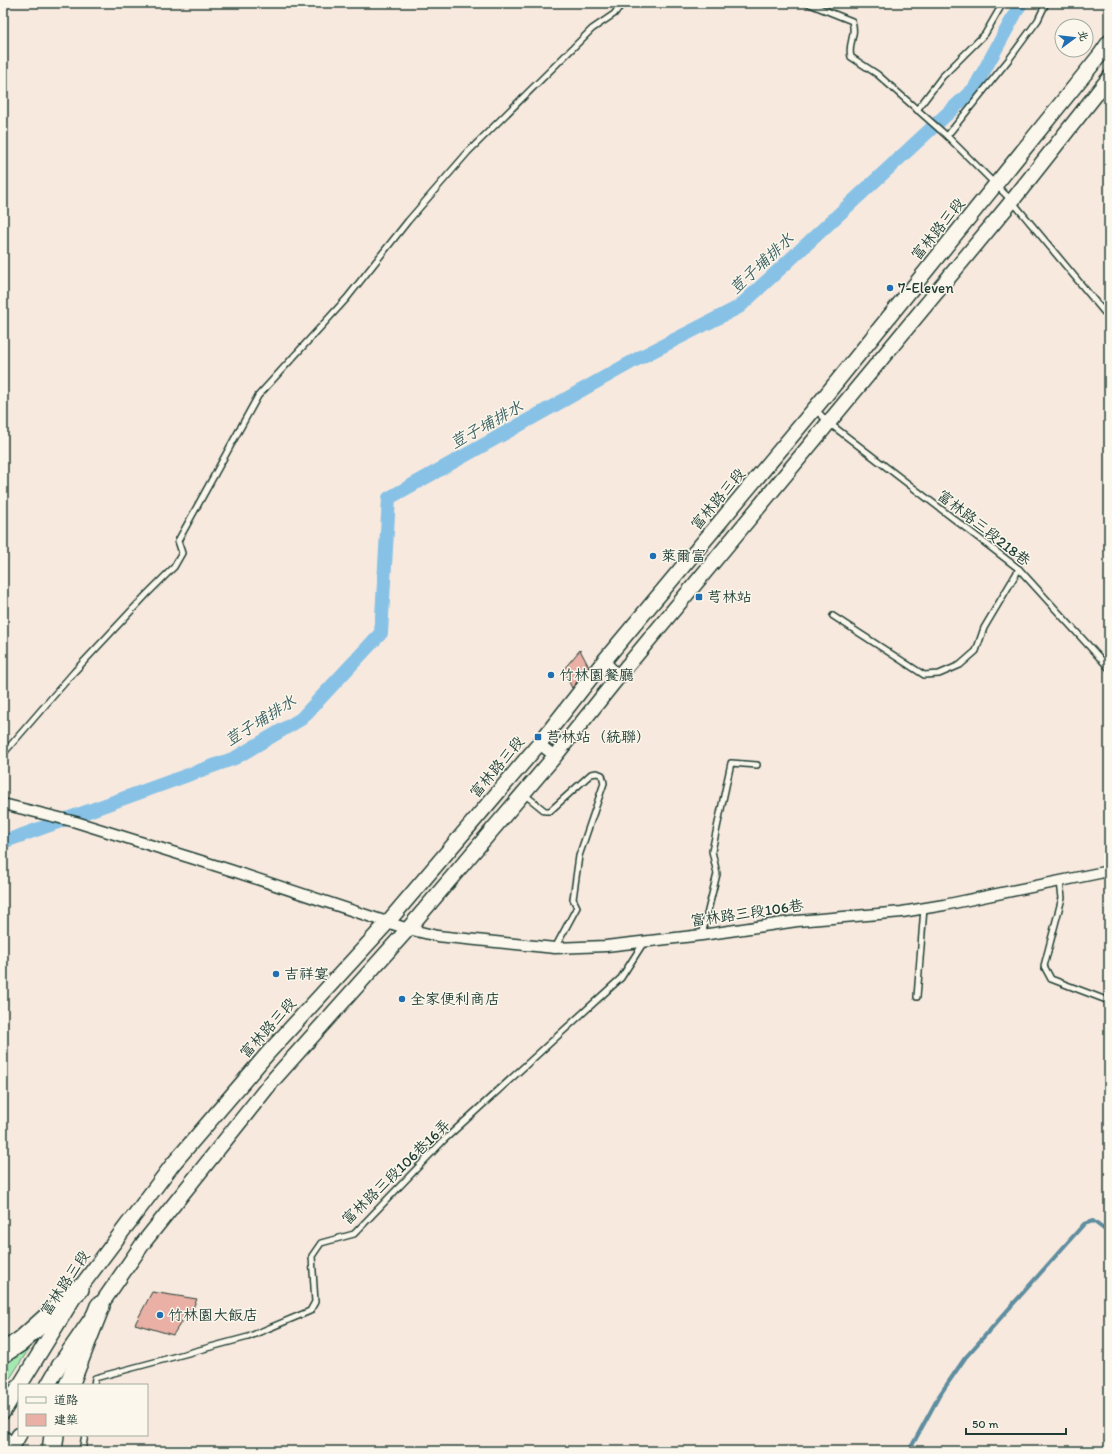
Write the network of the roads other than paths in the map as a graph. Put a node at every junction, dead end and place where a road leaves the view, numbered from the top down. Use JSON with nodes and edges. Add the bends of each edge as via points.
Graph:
{"nodes":[{"id":1,"x":623,"y":3,"type":"edge"},
{"id":2,"x":807,"y":3,"type":"edge"},
{"id":3,"x":1002,"y":3,"type":"edge"},
{"id":4,"x":1046,"y":3,"type":"edge"},
{"id":5,"x":1109,"y":42,"type":"edge"},
{"id":6,"x":1109,"y":78,"type":"edge"},
{"id":7,"x":917,"y":110,"type":"junction"},
{"id":8,"x":947,"y":136,"type":"junction"},
{"id":9,"x":995,"y":185,"type":"junction"},
{"id":10,"x":1012,"y":202,"type":"junction"},
{"id":11,"x":1109,"y":318,"type":"edge"},
{"id":12,"x":815,"y":409,"type":"junction"},
{"id":13,"x":829,"y":423,"type":"junction"},
{"id":14,"x":1019,"y":569,"type":"junction"},
{"id":15,"x":833,"y":616,"type":"dead end"},
{"id":16,"x":604,"y":662,"type":"junction"},
{"id":17,"x":1109,"y":668,"type":"edge"},
{"id":18,"x":619,"y":676,"type":"junction"},
{"id":19,"x":539,"y":744,"type":"junction"},
{"id":20,"x":3,"y":754,"type":"edge"},
{"id":21,"x":555,"y":756,"type":"junction"},
{"id":22,"x":757,"y":765,"type":"dead end"},
{"id":23,"x":523,"y":794,"type":"junction"},
{"id":24,"x":3,"y":804,"type":"edge"},
{"id":25,"x":1109,"y":871,"type":"edge"},
{"id":26,"x":1060,"y":882,"type":"junction"},
{"id":27,"x":924,"y":908,"type":"junction"},
{"id":28,"x":387,"y":923,"type":"junction"},
{"id":29,"x":408,"y":929,"type":"junction"},
{"id":30,"x":702,"y":935,"type":"junction"},
{"id":31,"x":644,"y":942,"type":"junction"},
{"id":32,"x":555,"y":948,"type":"junction"},
{"id":33,"x":916,"y":997,"type":"dead end"},
{"id":34,"x":1109,"y":1001,"type":"edge"},
{"id":35,"x":79,"y":1289,"type":"junction"},
{"id":36,"x":100,"y":1306,"type":"junction"},
{"id":37,"x":3,"y":1353,"type":"edge"},
{"id":38,"x":20,"y":1384,"type":"edge"},
{"id":39,"x":49,"y":1384,"type":"edge"},
{"id":40,"x":69,"y":1384,"type":"edge"},
{"id":41,"x":94,"y":1384,"type":"edge"},
{"id":42,"x":18,"y":1388,"type":"edge"},
{"id":43,"x":3,"y":1412,"type":"edge"},
{"id":44,"x":54,"y":1436,"type":"edge"},
{"id":45,"x":85,"y":1436,"type":"edge"},
{"id":46,"x":52,"y":1451,"type":"edge"},
{"id":47,"x":82,"y":1451,"type":"edge"}],
"edges":[{"from":1,"to":20,"type":"lane","via":[[614,14],[592,29],[468,152],[408,220],[347,298],[258,396],[178,541],[182,553],[174,567],[74,672]]},
{"from":2,"to":7,"type":"lane","via":[[852,21],[855,30],[849,50],[851,57],[877,74]]},
{"from":3,"to":7,"type":"lane","via":[[984,34],[942,77]]},
{"from":4,"to":8,"type":"lane","via":[[1038,20],[1010,58]]},
{"from":5,"to":9,"type":"main road","name":"富林路三段"},
{"from":6,"to":10,"type":"main road"},
{"from":7,"to":8,"type":"lane"},
{"from":8,"to":9,"type":"lane"},
{"from":9,"to":10,"type":"lane"},
{"from":9,"to":12,"type":"main road","name":"富林路三段"},
{"from":10,"to":11,"type":"lane"},
{"from":10,"to":13,"type":"main road"},
{"from":12,"to":13,"type":"lane","name":"富林路三段218巷"},
{"from":12,"to":16,"type":"main road","name":"富林路三段"},
{"from":13,"to":14,"type":"lane","name":"富林路三段218巷"},
{"from":13,"to":18,"type":"main road"},
{"from":14,"to":15,"type":"lane","via":[[984,628],[976,651],[960,665],[939,674],[924,675]]},
{"from":14,"to":17,"type":"lane","name":"富林路三段218巷"},
{"from":16,"to":18,"type":"street"},
{"from":16,"to":19,"type":"main road","name":"富林路三段"},
{"from":18,"to":21,"type":"main road"},
{"from":19,"to":21,"type":"street"},
{"from":19,"to":28,"type":"main road","name":"富林路三段"},
{"from":21,"to":23,"type":"main road"},
{"from":22,"to":30,"type":"lane","via":[[731,763],[712,851],[717,874]]},
{"from":23,"to":29,"type":"main road"},
{"from":23,"to":32,"type":"lane","via":[[550,812],[591,774],[597,773],[602,776],[604,783],[579,856],[573,899],[578,907]]},
{"from":24,"to":28,"type":"street","name":"富林路三段106巷","via":[[76,822]]},
{"from":25,"to":26,"type":"street","name":"富林路三段106巷"},
{"from":26,"to":27,"type":"street","name":"富林路三段106巷"},
{"from":26,"to":34,"type":"lane","via":[[1062,898],[1044,966],[1050,979]]},
{"from":27,"to":30,"type":"street","name":"富林路三段106巷","via":[[797,921]]},
{"from":27,"to":33,"type":"lane"},
{"from":28,"to":29,"type":"street","name":"富林路三段106巷"},
{"from":28,"to":35,"type":"main road","name":"富林路三段","via":[[268,1053],[173,1164]]},
{"from":29,"to":32,"type":"street","name":"富林路三段106巷","via":[[437,936]]},
{"from":29,"to":36,"type":"main road","via":[[274,1079],[144,1242]]},
{"from":30,"to":31,"type":"street","name":"富林路三段106巷"},
{"from":31,"to":32,"type":"street","name":"富林路三段106巷"},
{"from":31,"to":41,"type":"lane","name":"富林路三段106巷16弄","via":[[621,978],[444,1140],[354,1234],[321,1243],[312,1256],[315,1302],[310,1311],[248,1337],[95,1378]]},
{"from":35,"to":37,"type":"highway","via":[[21,1341]]},
{"from":35,"to":38,"type":"main road","name":"富林路三段"},
{"from":36,"to":39,"type":"main road"},
{"from":36,"to":40,"type":"highway"},
{"from":42,"to":43,"type":"main road","name":"富林路三段"},
{"from":44,"to":46,"type":"highway"},
{"from":45,"to":47,"type":"lane"}]}
